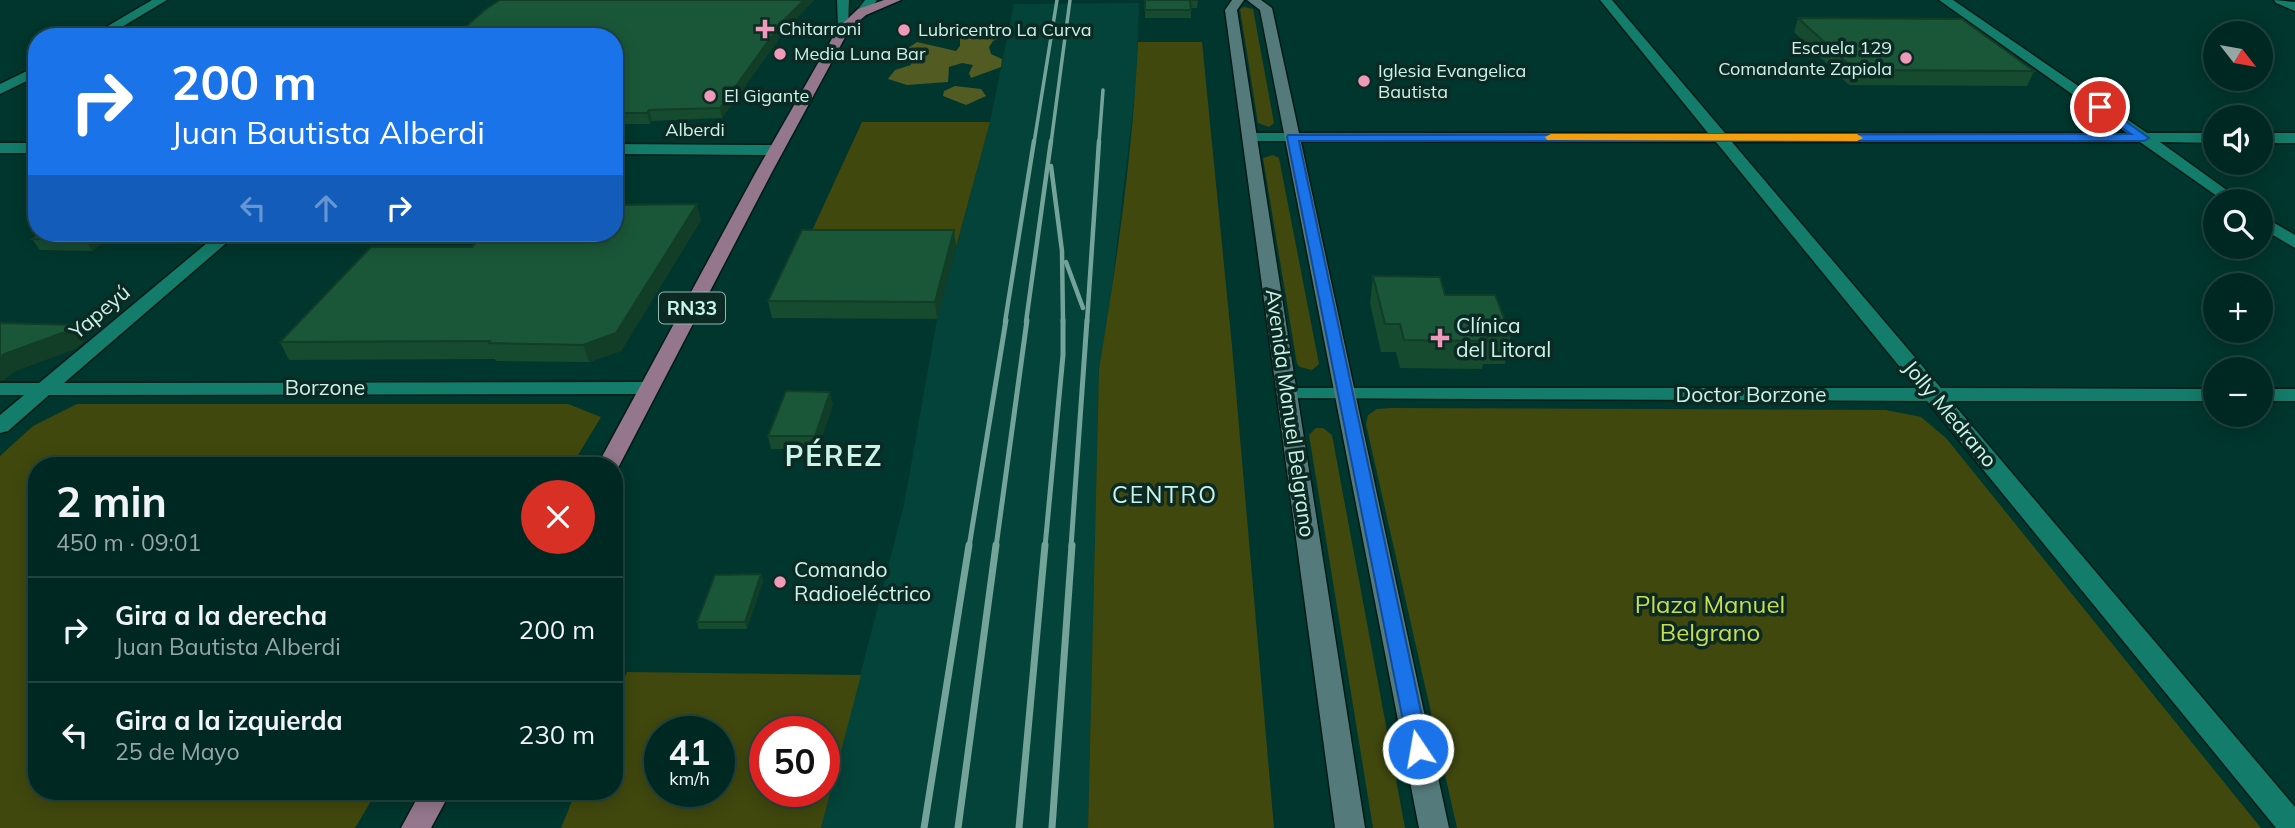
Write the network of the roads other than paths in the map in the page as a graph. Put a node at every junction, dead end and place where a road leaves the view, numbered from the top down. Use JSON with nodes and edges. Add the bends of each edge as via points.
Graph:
{"nodes":[{"id":1,"x":161,"y":0,"type":"edge"},
{"id":2,"x":843,"y":0,"type":"edge"},
{"id":3,"x":871,"y":0,"type":"edge"},
{"id":4,"x":895,"y":0,"type":"edge"},
{"id":5,"x":1238,"y":0,"type":"edge"},
{"id":6,"x":1253,"y":0,"type":"edge"},
{"id":7,"x":1606,"y":0,"type":"edge"},
{"id":8,"x":1945,"y":0,"type":"edge"},
{"id":9,"x":2280,"y":0,"type":"edge"},
{"id":10,"x":2295,"y":7,"type":"edge"},
{"id":11,"x":862,"y":12,"type":"junction"},
{"id":12,"x":111,"y":28,"type":"edge"},
{"id":13,"x":844,"y":28,"type":"junction"},
{"id":14,"x":28,"y":75,"type":"edge"},
{"id":15,"x":0,"y":90,"type":"edge"},
{"id":16,"x":1250,"y":137,"type":"junction"},
{"id":17,"x":1292,"y":137,"type":"junction"},
{"id":18,"x":1720,"y":138,"type":"junction"},
{"id":19,"x":2144,"y":138,"type":"junction"},
{"id":20,"x":2203,"y":138,"type":"edge"},
{"id":21,"x":2273,"y":138,"type":"edge"},
{"id":22,"x":2295,"y":138,"type":"edge"},
{"id":23,"x":0,"y":148,"type":"edge"},
{"id":24,"x":28,"y":148,"type":"edge"},
{"id":25,"x":623,"y":149,"type":"edge"},
{"id":26,"x":776,"y":150,"type":"junction"},
{"id":27,"x":2218,"y":189,"type":"edge"},
{"id":28,"x":2273,"y":228,"type":"edge"},
{"id":29,"x":218,"y":242,"type":"edge"},
{"id":30,"x":2295,"y":243,"type":"edge"},
{"id":31,"x":649,"y":388,"type":"junction"},
{"id":32,"x":0,"y":389,"type":"edge"},
{"id":33,"x":44,"y":389,"type":"junction"},
{"id":34,"x":1287,"y":394,"type":"junction"},
{"id":35,"x":1345,"y":395,"type":"junction"},
{"id":36,"x":1934,"y":395,"type":"junction"},
{"id":37,"x":2203,"y":395,"type":"edge"},
{"id":38,"x":2273,"y":395,"type":"edge"},
{"id":39,"x":2295,"y":395,"type":"edge"},
{"id":40,"x":0,"y":426,"type":"edge"},
{"id":41,"x":613,"y":457,"type":"edge"},
{"id":42,"x":431,"y":800,"type":"edge"},
{"id":43,"x":416,"y":828,"type":"edge"},
{"id":44,"x":1350,"y":828,"type":"edge"},
{"id":45,"x":1434,"y":828,"type":"edge"},
{"id":46,"x":2294,"y":828,"type":"edge"}],
"edges":[{"from":1,"to":12,"type":"street"},
{"from":2,"to":13,"type":"street"},
{"from":3,"to":11,"type":"street"},
{"from":4,"to":11,"type":"main road","number":"RN33"},
{"from":5,"to":16,"type":"main road","name":"Avenida Manuel Belgrano","via":[[1231,10]]},
{"from":6,"to":17,"type":"main road","via":[[1266,8]]},
{"from":7,"to":18,"type":"street","name":"Jolly Medrano"},
{"from":8,"to":19,"type":"street"},
{"from":9,"to":10,"type":"street"},
{"from":11,"to":13,"type":"main road","number":"RN33"},
{"from":13,"to":26,"type":"main road","number":"RN33"},
{"from":14,"to":15,"type":"street"},
{"from":16,"to":17,"type":"street"},
{"from":16,"to":34,"type":"main road","name":"Avenida Manuel Belgrano"},
{"from":17,"to":18,"type":"street"},
{"from":17,"to":35,"type":"main road"},
{"from":18,"to":19,"type":"street"},
{"from":18,"to":36,"type":"street","name":"Jolly Medrano"},
{"from":19,"to":20,"type":"street"},
{"from":19,"to":27,"type":"street"},
{"from":21,"to":22,"type":"street"},
{"from":23,"to":24,"type":"street"},
{"from":25,"to":26,"type":"street","name":"Alberdi"},
{"from":26,"to":31,"type":"main road","number":"RN33"},
{"from":28,"to":30,"type":"street"},
{"from":29,"to":33,"type":"street","name":"Yapeyú"},
{"from":31,"to":33,"type":"street","name":"Borzone"},
{"from":31,"to":41,"type":"main road","number":"RN33"},
{"from":32,"to":33,"type":"street","name":"Borzone"},
{"from":33,"to":40,"type":"street","name":"Yapeyú"},
{"from":34,"to":35,"type":"street","name":"Doctor Borzone"},
{"from":34,"to":44,"type":"main road","name":"Avenida Manuel Belgrano"},
{"from":35,"to":36,"type":"street","name":"Doctor Borzone"},
{"from":35,"to":45,"type":"main road"},
{"from":36,"to":37,"type":"street","name":"Doctor Borzone"},
{"from":36,"to":46,"type":"street","name":"Jolly Medrano"},
{"from":38,"to":39,"type":"street"},
{"from":42,"to":43,"type":"main road"}]}
